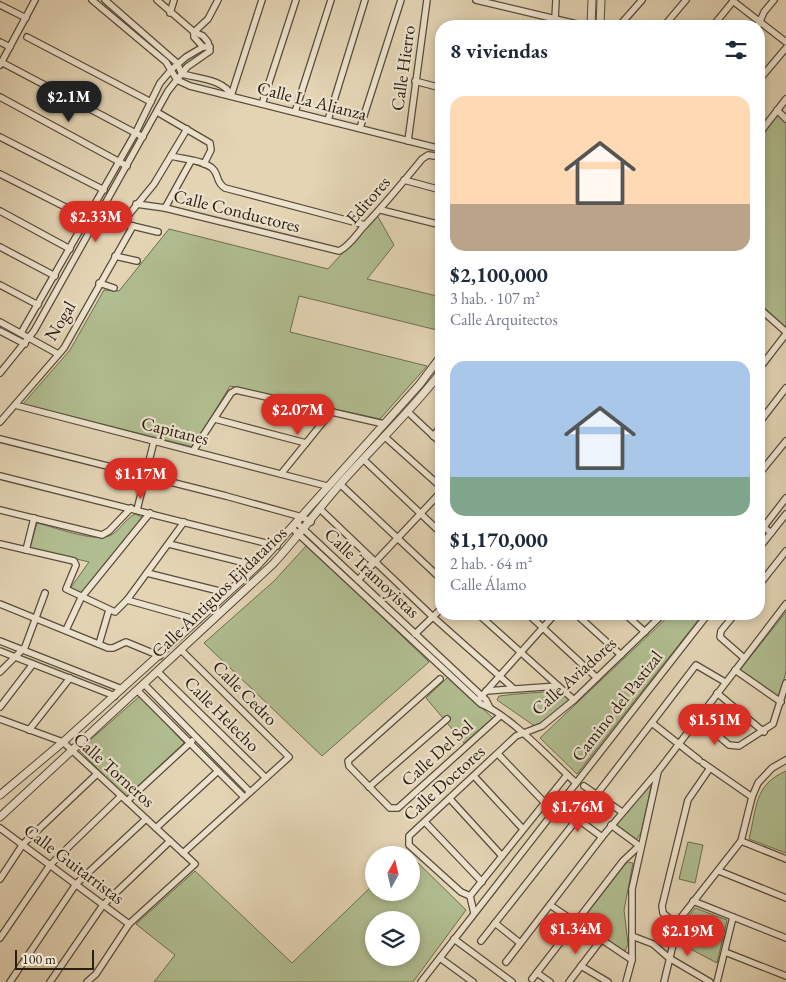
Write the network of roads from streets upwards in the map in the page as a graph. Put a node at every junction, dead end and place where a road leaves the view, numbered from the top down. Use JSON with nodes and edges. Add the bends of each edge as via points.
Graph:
{"nodes":[{"id":1,"x":35,"y":0,"type":"edge"},
{"id":2,"x":92,"y":0,"type":"edge"},
{"id":3,"x":105,"y":0,"type":"edge"},
{"id":4,"x":157,"y":0,"type":"edge"},
{"id":5,"x":174,"y":0,"type":"edge"},
{"id":6,"x":218,"y":0,"type":"edge"},
{"id":7,"x":262,"y":0,"type":"edge"},
{"id":8,"x":296,"y":0,"type":"edge"},
{"id":9,"x":331,"y":0,"type":"edge"},
{"id":10,"x":365,"y":0,"type":"edge"},
{"id":11,"x":401,"y":0,"type":"edge"},
{"id":12,"x":427,"y":0,"type":"edge"},
{"id":13,"x":476,"y":0,"type":"edge"},
{"id":14,"x":556,"y":0,"type":"edge"},
{"id":15,"x":592,"y":0,"type":"edge"},
{"id":16,"x":601,"y":0,"type":"edge"},
{"id":17,"x":642,"y":0,"type":"edge"},
{"id":18,"x":686,"y":0,"type":"edge"},
{"id":19,"x":734,"y":0,"type":"edge"},
{"id":20,"x":774,"y":0,"type":"edge"},
{"id":21,"x":0,"y":5,"type":"edge"},
{"id":22,"x":170,"y":13,"type":"junction"},
{"id":23,"x":26,"y":18,"type":"junction"},
{"id":24,"x":552,"y":19,"type":"junction"},
{"id":25,"x":556,"y":20,"type":"edge"},
{"id":26,"x":591,"y":20,"type":"edge"},
{"id":27,"x":600,"y":20,"type":"edge"},
{"id":28,"x":624,"y":20,"type":"edge"},
{"id":29,"x":669,"y":20,"type":"edge"},
{"id":30,"x":718,"y":20,"type":"edge"},
{"id":31,"x":756,"y":20,"type":"edge"},
{"id":32,"x":761,"y":20,"type":"edge"},
{"id":33,"x":765,"y":27,"type":"edge"},
{"id":34,"x":194,"y":32,"type":"junction"},
{"id":35,"x":27,"y":38,"type":"dead end"},
{"id":36,"x":785,"y":40,"type":"edge"},
{"id":37,"x":0,"y":42,"type":"edge"},
{"id":38,"x":10,"y":46,"type":"junction"},
{"id":39,"x":203,"y":47,"type":"junction"},
{"id":40,"x":210,"y":47,"type":"junction"},
{"id":41,"x":786,"y":48,"type":"edge"},
{"id":42,"x":1,"y":63,"type":"edge"},
{"id":43,"x":177,"y":63,"type":"junction"},
{"id":44,"x":172,"y":69,"type":"junction"},
{"id":45,"x":765,"y":73,"type":"edge"},
{"id":46,"x":182,"y":74,"type":"junction"},
{"id":47,"x":177,"y":80,"type":"junction"},
{"id":48,"x":415,"y":81,"type":"junction"},
{"id":49,"x":435,"y":86,"type":"edge"},
{"id":50,"x":232,"y":96,"type":"junction"},
{"id":51,"x":0,"y":97,"type":"edge"},
{"id":52,"x":786,"y":99,"type":"edge"},
{"id":53,"x":150,"y":102,"type":"junction"},
{"id":54,"x":262,"y":104,"type":"junction"},
{"id":55,"x":777,"y":110,"type":"junction"},
{"id":56,"x":157,"y":112,"type":"junction"},
{"id":57,"x":295,"y":112,"type":"junction"},
{"id":58,"x":786,"y":119,"type":"edge"},
{"id":59,"x":328,"y":120,"type":"junction"},
{"id":60,"x":765,"y":126,"type":"edge"},
{"id":61,"x":360,"y":128,"type":"junction"},
{"id":62,"x":187,"y":129,"type":"junction"},
{"id":63,"x":136,"y":132,"type":"junction"},
{"id":64,"x":0,"y":137,"type":"edge"},
{"id":65,"x":143,"y":137,"type":"junction"},
{"id":66,"x":408,"y":141,"type":"junction"},
{"id":67,"x":435,"y":148,"type":"edge"},
{"id":68,"x":171,"y":156,"type":"junction"},
{"id":69,"x":435,"y":156,"type":"edge"},
{"id":70,"x":190,"y":161,"type":"junction"},
{"id":71,"x":119,"y":162,"type":"junction"},
{"id":72,"x":204,"y":164,"type":"junction"},
{"id":73,"x":127,"y":166,"type":"junction"},
{"id":74,"x":0,"y":174,"type":"edge"},
{"id":75,"x":404,"y":180,"type":"junction"},
{"id":76,"x":435,"y":188,"type":"edge"},
{"id":77,"x":104,"y":190,"type":"junction"},
{"id":78,"x":136,"y":204,"type":"junction"},
{"id":79,"x":165,"y":208,"type":"junction"},
{"id":80,"x":381,"y":210,"type":"junction"},
{"id":81,"x":0,"y":211,"type":"edge"},
{"id":82,"x":87,"y":218,"type":"junction"},
{"id":83,"x":99,"y":218,"type":"junction"},
{"id":84,"x":122,"y":223,"type":"junction"},
{"id":85,"x":435,"y":224,"type":"edge"},
{"id":86,"x":364,"y":225,"type":"junction"},
{"id":87,"x":133,"y":226,"type":"junction"},
{"id":88,"x":158,"y":232,"type":"dead end"},
{"id":89,"x":0,"y":247,"type":"edge"},
{"id":90,"x":70,"y":248,"type":"junction"},
{"id":91,"x":331,"y":250,"type":"joint"},
{"id":92,"x":115,"y":256,"type":"junction"},
{"id":93,"x":137,"y":260,"type":"dead end"},
{"id":94,"x":55,"y":276,"type":"junction"},
{"id":95,"x":99,"y":283,"type":"junction"},
{"id":96,"x":0,"y":285,"type":"edge"},
{"id":97,"x":114,"y":288,"type":"dead end"},
{"id":98,"x":38,"y":305,"type":"junction"},
{"id":99,"x":765,"y":315,"type":"edge"},
{"id":100,"x":0,"y":322,"type":"edge"},
{"id":101,"x":0,"y":331,"type":"edge"},
{"id":102,"x":21,"y":333,"type":"junction"},
{"id":103,"x":786,"y":333,"type":"edge"},
{"id":104,"x":30,"y":338,"type":"junction"},
{"id":105,"x":25,"y":344,"type":"junction"},
{"id":106,"x":58,"y":354,"type":"junction"},
{"id":107,"x":765,"y":361,"type":"edge"},
{"id":108,"x":435,"y":363,"type":"edge"},
{"id":109,"x":0,"y":373,"type":"edge"},
{"id":110,"x":435,"y":379,"type":"edge"},
{"id":111,"x":786,"y":388,"type":"edge"},
{"id":112,"x":15,"y":405,"type":"junction"},
{"id":113,"x":332,"y":411,"type":"junction"},
{"id":114,"x":408,"y":412,"type":"junction"},
{"id":115,"x":765,"y":414,"type":"edge"},
{"id":116,"x":215,"y":419,"type":"junction"},
{"id":117,"x":0,"y":422,"type":"edge"},
{"id":118,"x":384,"y":424,"type":"junction"},
{"id":119,"x":435,"y":434,"type":"edge"},
{"id":120,"x":384,"y":436,"type":"junction"},
{"id":121,"x":433,"y":436,"type":"joint"},
{"id":122,"x":0,"y":439,"type":"edge"},
{"id":123,"x":786,"y":440,"type":"edge"},
{"id":124,"x":154,"y":441,"type":"junction"},
{"id":125,"x":306,"y":443,"type":"junction"},
{"id":126,"x":193,"y":451,"type":"junction"},
{"id":127,"x":363,"y":459,"type":"junction"},
{"id":128,"x":765,"y":466,"type":"edge"},
{"id":129,"x":281,"y":474,"type":"junction"},
{"id":130,"x":0,"y":476,"type":"edge"},
{"id":131,"x":145,"y":476,"type":"junction"},
{"id":132,"x":435,"y":482,"type":"edge"},
{"id":133,"x":340,"y":484,"type":"junction"},
{"id":134,"x":327,"y":486,"type":"junction"},
{"id":135,"x":786,"y":498,"type":"edge"},
{"id":136,"x":435,"y":499,"type":"edge"},
{"id":137,"x":134,"y":509,"type":"junction"},
{"id":138,"x":0,"y":510,"type":"edge"},
{"id":139,"x":320,"y":510,"type":"junction"},
{"id":140,"x":150,"y":513,"type":"junction"},
{"id":141,"x":421,"y":514,"type":"junction"},
{"id":142,"x":786,"y":514,"type":"edge"},
{"id":143,"x":302,"y":517,"type":"junction"},
{"id":144,"x":34,"y":518,"type":"junction"},
{"id":145,"x":765,"y":521,"type":"edge"},
{"id":146,"x":184,"y":522,"type":"junction"},
{"id":147,"x":311,"y":522,"type":"junction"},
{"id":148,"x":295,"y":526,"type":"junction"},
{"id":149,"x":435,"y":527,"type":"edge"},
{"id":150,"x":765,"y":528,"type":"edge"},
{"id":151,"x":302,"y":533,"type":"junction"},
{"id":152,"x":771,"y":533,"type":"junction"},
{"id":153,"x":399,"y":538,"type":"junction"},
{"id":154,"x":765,"y":540,"type":"edge"},
{"id":155,"x":0,"y":544,"type":"edge"},
{"id":156,"x":169,"y":544,"type":"junction"},
{"id":157,"x":277,"y":546,"type":"junction"},
{"id":158,"x":26,"y":550,"type":"junction"},
{"id":159,"x":786,"y":551,"type":"edge"},
{"id":160,"x":375,"y":563,"type":"junction"},
{"id":161,"x":257,"y":566,"type":"junction"},
{"id":162,"x":147,"y":573,"type":"junction"},
{"id":163,"x":435,"y":573,"type":"edge"},
{"id":164,"x":765,"y":577,"type":"edge"},
{"id":165,"x":358,"y":580,"type":"junction"},
{"id":166,"x":45,"y":593,"type":"dead end"},
{"id":167,"x":227,"y":593,"type":"junction"},
{"id":168,"x":81,"y":598,"type":"junction"},
{"id":169,"x":127,"y":600,"type":"junction"},
{"id":170,"x":0,"y":604,"type":"edge"},
{"id":171,"x":786,"y":604,"type":"edge"},
{"id":172,"x":109,"y":610,"type":"junction"},
{"id":173,"x":433,"y":617,"type":"joint"},
{"id":174,"x":35,"y":618,"type":"junction"},
{"id":175,"x":198,"y":620,"type":"junction"},
{"id":176,"x":436,"y":620,"type":"edge"},
{"id":177,"x":484,"y":620,"type":"edge"},
{"id":178,"x":534,"y":620,"type":"edge"},
{"id":179,"x":549,"y":620,"type":"edge"},
{"id":180,"x":583,"y":620,"type":"edge"},
{"id":181,"x":632,"y":620,"type":"edge"},
{"id":182,"x":657,"y":620,"type":"edge"},
{"id":183,"x":703,"y":620,"type":"edge"},
{"id":184,"x":730,"y":620,"type":"edge"},
{"id":185,"x":542,"y":627,"type":"junction"},
{"id":186,"x":66,"y":630,"type":"junction"},
{"id":187,"x":645,"y":632,"type":"junction"},
{"id":188,"x":415,"y":634,"type":"junction"},
{"id":189,"x":0,"y":641,"type":"edge"},
{"id":190,"x":99,"y":644,"type":"junction"},
{"id":191,"x":0,"y":650,"type":"edge"},
{"id":192,"x":22,"y":650,"type":"junction"},
{"id":193,"x":181,"y":650,"type":"junction"},
{"id":194,"x":519,"y":652,"type":"junction"},
{"id":195,"x":621,"y":655,"type":"junction"},
{"id":196,"x":14,"y":656,"type":"junction"},
{"id":197,"x":160,"y":656,"type":"junction"},
{"id":198,"x":744,"y":658,"type":"junction"},
{"id":199,"x":33,"y":664,"type":"junction"},
{"id":200,"x":735,"y":670,"type":"junction"},
{"id":201,"x":0,"y":672,"type":"edge"},
{"id":202,"x":158,"y":672,"type":"junction"},
{"id":203,"x":499,"y":676,"type":"junction"},
{"id":204,"x":70,"y":678,"type":"junction"},
{"id":205,"x":597,"y":678,"type":"junction"},
{"id":206,"x":440,"y":679,"type":"dead end"},
{"id":207,"x":725,"y":682,"type":"junction"},
{"id":208,"x":786,"y":684,"type":"edge"},
{"id":209,"x":144,"y":685,"type":"junction"},
{"id":210,"x":558,"y":686,"type":"junction"},
{"id":211,"x":514,"y":689,"type":"junction"},
{"id":212,"x":122,"y":690,"type":"junction"},
{"id":213,"x":138,"y":691,"type":"junction"},
{"id":214,"x":717,"y":693,"type":"junction"},
{"id":215,"x":115,"y":696,"type":"junction"},
{"id":216,"x":481,"y":696,"type":"junction"},
{"id":217,"x":783,"y":699,"type":"edge"},
{"id":218,"x":574,"y":700,"type":"junction"},
{"id":219,"x":0,"y":707,"type":"edge"},
{"id":220,"x":500,"y":716,"type":"junction"},
{"id":221,"x":698,"y":718,"type":"junction"},
{"id":222,"x":0,"y":719,"type":"edge"},
{"id":223,"x":446,"y":719,"type":"dead end"},
{"id":224,"x":652,"y":723,"type":"junction"},
{"id":225,"x":29,"y":730,"type":"junction"},
{"id":226,"x":764,"y":732,"type":"junction"},
{"id":227,"x":521,"y":733,"type":"junction"},
{"id":228,"x":196,"y":738,"type":"junction"},
{"id":229,"x":63,"y":742,"type":"junction"},
{"id":230,"x":190,"y":743,"type":"junction"},
{"id":231,"x":678,"y":743,"type":"junction"},
{"id":232,"x":72,"y":750,"type":"junction"},
{"id":233,"x":498,"y":754,"type":"junction"},
{"id":234,"x":786,"y":760,"type":"edge"},
{"id":235,"x":710,"y":768,"type":"junction"},
{"id":236,"x":659,"y":770,"type":"junction"},
{"id":237,"x":218,"y":771,"type":"junction"},
{"id":238,"x":97,"y":774,"type":"junction"},
{"id":239,"x":567,"y":775,"type":"junction"},
{"id":240,"x":474,"y":776,"type":"junction"},
{"id":241,"x":266,"y":778,"type":"junction"},
{"id":242,"x":576,"y":783,"type":"junction"},
{"id":243,"x":584,"y":786,"type":"dead end"},
{"id":244,"x":369,"y":787,"type":"junction"},
{"id":245,"x":250,"y":792,"type":"junction"},
{"id":246,"x":596,"y":794,"type":"junction"},
{"id":247,"x":0,"y":795,"type":"edge"},
{"id":248,"x":121,"y":796,"type":"junction"},
{"id":249,"x":244,"y":797,"type":"junction"},
{"id":250,"x":752,"y":797,"type":"junction"},
{"id":251,"x":450,"y":799,"type":"junction"},
{"id":252,"x":126,"y":801,"type":"junction"},
{"id":253,"x":544,"y":802,"type":"junction"},
{"id":254,"x":568,"y":812,"type":"dead end"},
{"id":255,"x":622,"y":812,"type":"junction"},
{"id":256,"x":0,"y":817,"type":"edge"},
{"id":257,"x":577,"y":818,"type":"junction"},
{"id":258,"x":146,"y":819,"type":"junction"},
{"id":259,"x":425,"y":822,"type":"junction"},
{"id":260,"x":611,"y":825,"type":"junction"},
{"id":261,"x":0,"y":828,"type":"edge"},
{"id":262,"x":156,"y":828,"type":"junction"},
{"id":263,"x":523,"y":829,"type":"junction"},
{"id":264,"x":602,"y":837,"type":"junction"},
{"id":265,"x":170,"y":841,"type":"junction"},
{"id":266,"x":740,"y":841,"type":"junction"},
{"id":267,"x":23,"y":844,"type":"junction"},
{"id":268,"x":640,"y":847,"type":"junction"},
{"id":269,"x":182,"y":853,"type":"junction"},
{"id":270,"x":502,"y":856,"type":"junction"},
{"id":271,"x":786,"y":859,"type":"edge"},
{"id":272,"x":50,"y":865,"type":"junction"},
{"id":273,"x":719,"y":871,"type":"junction"},
{"id":274,"x":0,"y":879,"type":"edge"},
{"id":275,"x":482,"y":882,"type":"junction"},
{"id":276,"x":76,"y":884,"type":"junction"},
{"id":277,"x":470,"y":896,"type":"junction"},
{"id":278,"x":786,"y":898,"type":"edge"},
{"id":279,"x":693,"y":901,"type":"junction"},
{"id":280,"x":103,"y":905,"type":"junction"},
{"id":281,"x":550,"y":905,"type":"junction"},
{"id":282,"x":474,"y":913,"type":"junction"},
{"id":283,"x":733,"y":916,"type":"junction"},
{"id":284,"x":575,"y":922,"type":"junction"},
{"id":285,"x":495,"y":923,"type":"junction"},
{"id":286,"x":129,"y":924,"type":"junction"},
{"id":287,"x":677,"y":925,"type":"junction"},
{"id":288,"x":632,"y":936,"type":"junction"},
{"id":289,"x":0,"y":938,"type":"edge"},
{"id":290,"x":786,"y":938,"type":"edge"},
{"id":291,"x":454,"y":939,"type":"junction"},
{"id":292,"x":600,"y":940,"type":"junction"},
{"id":293,"x":481,"y":941,"type":"dead end"},
{"id":294,"x":520,"y":943,"type":"junction"},
{"id":295,"x":725,"y":952,"type":"junction"},
{"id":296,"x":440,"y":958,"type":"junction"},
{"id":297,"x":669,"y":958,"type":"junction"},
{"id":298,"x":632,"y":960,"type":"junction"},
{"id":299,"x":506,"y":962,"type":"dead end"},
{"id":300,"x":581,"y":966,"type":"junction"},
{"id":301,"x":537,"y":973,"type":"junction"},
{"id":302,"x":786,"y":976,"type":"edge"},
{"id":303,"x":532,"y":979,"type":"dead end"},
{"id":304,"x":10,"y":982,"type":"edge"},
{"id":305,"x":50,"y":982,"type":"edge"},
{"id":306,"x":87,"y":982,"type":"edge"},
{"id":307,"x":421,"y":982,"type":"edge"},
{"id":308,"x":473,"y":982,"type":"edge"},
{"id":309,"x":512,"y":982,"type":"edge"},
{"id":310,"x":550,"y":982,"type":"edge"},
{"id":311,"x":569,"y":982,"type":"edge"},
{"id":312,"x":608,"y":982,"type":"edge"},
{"id":313,"x":626,"y":982,"type":"edge"},
{"id":314,"x":664,"y":982,"type":"edge"},
{"id":315,"x":710,"y":982,"type":"edge"},
{"id":316,"x":718,"y":982,"type":"edge"}],
"edges":[{"from":1,"to":23,"type":"street"},
{"from":2,"to":44,"type":"street"},
{"from":3,"to":43,"type":"street"},
{"from":4,"to":22,"type":"street"},
{"from":5,"to":22,"type":"street"},
{"from":6,"to":34,"type":"street","via":[[208,18]]},
{"from":7,"to":50,"type":"street"},
{"from":8,"to":54,"type":"street"},
{"from":9,"to":57,"type":"street"},
{"from":10,"to":59,"type":"street"},
{"from":11,"to":61,"type":"street"},
{"from":12,"to":48,"type":"street","name":"Calle Hierro"},
{"from":13,"to":24,"type":"street"},
{"from":14,"to":24,"type":"street"},
{"from":15,"to":26,"type":"street"},
{"from":16,"to":27,"type":"street"},
{"from":17,"to":28,"type":"street"},
{"from":18,"to":29,"type":"street"},
{"from":19,"to":30,"type":"street"},
{"from":19,"to":31,"type":"street"},
{"from":20,"to":32,"type":"street"},
{"from":21,"to":23,"type":"street"},
{"from":22,"to":34,"type":"street"},
{"from":23,"to":38,"type":"street"},
{"from":24,"to":25,"type":"street"},
{"from":33,"to":36,"type":"street"},
{"from":34,"to":39,"type":"street","via":[[194,37]]},
{"from":34,"to":40,"type":"street","via":[[203,36]]},
{"from":35,"to":53,"type":"street"},
{"from":37,"to":38,"type":"street"},
{"from":38,"to":42,"type":"street"},
{"from":39,"to":40,"type":"street"},
{"from":39,"to":43,"type":"street"},
{"from":40,"to":46,"type":"street","via":[[207,56],[192,63]]},
{"from":41,"to":45,"type":"street"},
{"from":42,"to":63,"type":"street"},
{"from":43,"to":44,"type":"street"},
{"from":43,"to":46,"type":"street"},
{"from":44,"to":47,"type":"street"},
{"from":44,"to":53,"type":"street"},
{"from":46,"to":47,"type":"street"},
{"from":46,"to":50,"type":"street","via":[[222,85]]},
{"from":47,"to":50,"type":"street","name":"Calle La Alianza"},
{"from":47,"to":56,"type":"street"},
{"from":48,"to":49,"type":"street"},
{"from":48,"to":66,"type":"street","name":"Calle Hierro"},
{"from":50,"to":54,"type":"street","name":"Calle La Alianza"},
{"from":51,"to":71,"type":"street"},
{"from":52,"to":55,"type":"street"},
{"from":53,"to":63,"type":"street"},
{"from":54,"to":57,"type":"street","name":"Calle La Alianza"},
{"from":55,"to":58,"type":"street"},
{"from":55,"to":60,"type":"street"},
{"from":56,"to":62,"type":"street"},
{"from":56,"to":65,"type":"street"},
{"from":57,"to":59,"type":"street","name":"Calle La Alianza"},
{"from":59,"to":61,"type":"street","name":"Calle La Alianza"},
{"from":61,"to":66,"type":"street","name":"Calle La Alianza"},
{"from":62,"to":68,"type":"street"},
{"from":62,"to":72,"type":"street","via":[[210,143],[211,150]]},
{"from":63,"to":65,"type":"street"},
{"from":63,"to":71,"type":"street"},
{"from":64,"to":77,"type":"street"},
{"from":65,"to":73,"type":"street"},
{"from":66,"to":67,"type":"street","name":"Calle La Alianza"},
{"from":68,"to":70,"type":"street"},
{"from":68,"to":78,"type":"street","via":[[154,184]]},
{"from":69,"to":75,"type":"street","name":"Editores","via":[[428,155],[422,159]]},
{"from":70,"to":72,"type":"street"},
{"from":70,"to":79,"type":"street"},
{"from":71,"to":73,"type":"street"},
{"from":71,"to":77,"type":"street"},
{"from":72,"to":86,"type":"street","via":[[214,169],[218,182],[225,188]]},
{"from":73,"to":83,"type":"street"},
{"from":74,"to":82,"type":"street"},
{"from":75,"to":76,"type":"street"},
{"from":75,"to":80,"type":"street","name":"Editores"},
{"from":77,"to":82,"type":"street"},
{"from":78,"to":79,"type":"street","name":"Calle Conductores"},
{"from":78,"to":84,"type":"street"},
{"from":79,"to":91,"type":"street","name":"Calle Conductores"},
{"from":80,"to":85,"type":"street"},
{"from":80,"to":86,"type":"street","name":"Editores"},
{"from":81,"to":90,"type":"street"},
{"from":82,"to":90,"type":"street"},
{"from":83,"to":84,"type":"street"},
{"from":83,"to":104,"type":"street"},
{"from":84,"to":87,"type":"street"},
{"from":86,"to":91,"type":"street","name":"Editores","via":[[344,249]]},
{"from":87,"to":88,"type":"street"},
{"from":87,"to":92,"type":"street","name":"Nogal"},
{"from":89,"to":94,"type":"street"},
{"from":90,"to":94,"type":"street"},
{"from":92,"to":93,"type":"street"},
{"from":92,"to":95,"type":"street","name":"Nogal"},
{"from":94,"to":98,"type":"street"},
{"from":95,"to":97,"type":"street"},
{"from":95,"to":106,"type":"street","name":"Nogal"},
{"from":96,"to":98,"type":"street"},
{"from":98,"to":102,"type":"street"},
{"from":99,"to":103,"type":"street"},
{"from":100,"to":102,"type":"street"},
{"from":101,"to":105,"type":"street"},
{"from":102,"to":104,"type":"street"},
{"from":103,"to":107,"type":"street"},
{"from":104,"to":105,"type":"street"},
{"from":104,"to":106,"type":"street"},
{"from":105,"to":109,"type":"street"},
{"from":106,"to":112,"type":"street","name":"Nogal"},
{"from":108,"to":118,"type":"street","name":"Calle Antiguos Ejidatarios"},
{"from":110,"to":114,"type":"street","name":"Calle Antiguos Ejidatarios"},
{"from":111,"to":115,"type":"street"},
{"from":112,"to":117,"type":"street","name":"Nogal"},
{"from":112,"to":124,"type":"street","name":"Capitanes"},
{"from":113,"to":116,"type":"street","via":[[241,390],[233,391]]},
{"from":113,"to":118,"type":"street"},
{"from":113,"to":125,"type":"street"},
{"from":114,"to":120,"type":"street","name":"Calle Antiguos Ejidatarios"},
{"from":114,"to":121,"type":"street"},
{"from":116,"to":125,"type":"street"},
{"from":116,"to":126,"type":"street"},
{"from":118,"to":134,"type":"street","name":"Calle Antiguos Ejidatarios"},
{"from":119,"to":121,"type":"street"},
{"from":120,"to":127,"type":"street","name":"Calle Antiguos Ejidatarios"},
{"from":120,"to":132,"type":"street"},
{"from":122,"to":131,"type":"street"},
{"from":123,"to":128,"type":"street"},
{"from":124,"to":126,"type":"street","name":"Capitanes"},
{"from":124,"to":131,"type":"street"},
{"from":125,"to":129,"type":"street"},
{"from":126,"to":129,"type":"street","name":"Capitanes"},
{"from":127,"to":133,"type":"street","name":"Calle Antiguos Ejidatarios"},
{"from":127,"to":141,"type":"street"},
{"from":129,"to":134,"type":"street","name":"Capitanes"},
{"from":130,"to":137,"type":"street"},
{"from":131,"to":137,"type":"street"},
{"from":131,"to":143,"type":"street"},
{"from":133,"to":139,"type":"street","name":"Calle Antiguos Ejidatarios"},
{"from":133,"to":153,"type":"street"},
{"from":134,"to":143,"type":"street","name":"Calle Antiguos Ejidatarios"},
{"from":135,"to":145,"type":"street"},
{"from":136,"to":141,"type":"street"},
{"from":137,"to":140,"type":"street"},
{"from":137,"to":144,"type":"street","via":[[102,535]]},
{"from":138,"to":144,"type":"street"},
{"from":139,"to":147,"type":"street","name":"Calle Antiguos Ejidatarios"},
{"from":139,"to":160,"type":"street"},
{"from":140,"to":146,"type":"street"},
{"from":140,"to":168,"type":"street"},
{"from":141,"to":149,"type":"street"},
{"from":141,"to":153,"type":"street"},
{"from":142,"to":152,"type":"street"},
{"from":143,"to":147,"type":"street"},
{"from":143,"to":148,"type":"street","name":"Calle Antiguos Ejidatarios"},
{"from":144,"to":158,"type":"street"},
{"from":146,"to":156,"type":"street"},
{"from":146,"to":157,"type":"street"},
{"from":147,"to":151,"type":"street","name":"Calle Antiguos Ejidatarios"},
{"from":148,"to":151,"type":"street","name":"Calle Tramoyistas"},
{"from":148,"to":157,"type":"street","name":"Calle Antiguos Ejidatarios"},
{"from":150,"to":152,"type":"street"},
{"from":151,"to":165,"type":"street","name":"Calle Tramoyistas"},
{"from":151,"to":193,"type":"street","name":"Calle Antiguos Ejidatarios"},
{"from":151,"to":216,"type":"street","name":"Calle Tramoyistas"},
{"from":152,"to":154,"type":"street"},
{"from":153,"to":160,"type":"street"},
{"from":153,"to":163,"type":"street"},
{"from":155,"to":158,"type":"street"},
{"from":156,"to":161,"type":"street"},
{"from":156,"to":162,"type":"street"},
{"from":157,"to":161,"type":"street","name":"Calle Antiguos Ejidatarios"},
{"from":158,"to":168,"type":"street","via":[[74,561],[76,565],[66,589]]},
{"from":159,"to":164,"type":"street"},
{"from":160,"to":165,"type":"street"},
{"from":160,"to":173,"type":"street"},
{"from":161,"to":167,"type":"street","name":"Calle Antiguos Ejidatarios"},
{"from":162,"to":167,"type":"street"},
{"from":162,"to":169,"type":"street"},
{"from":165,"to":188,"type":"street","name":"Calle Tramoyistas"},
{"from":166,"to":174,"type":"street"},
{"from":167,"to":175,"type":"street","name":"Calle Antiguos Ejidatarios"},
{"from":168,"to":172,"type":"street"},
{"from":168,"to":186,"type":"street"},
{"from":169,"to":172,"type":"street","via":[[117,611]]},
{"from":169,"to":175,"type":"street"},
{"from":170,"to":174,"type":"street"},
{"from":171,"to":198,"type":"street"},
{"from":172,"to":190,"type":"street"},
{"from":173,"to":188,"type":"street"},
{"from":174,"to":186,"type":"street"},
{"from":174,"to":192,"type":"street"},
{"from":175,"to":197,"type":"street","name":"Calle Antiguos Ejidatarios"},
{"from":176,"to":203,"type":"street"},
{"from":177,"to":194,"type":"street"},
{"from":178,"to":185,"type":"street"},
{"from":179,"to":185,"type":"street"},
{"from":180,"to":195,"type":"street"},
{"from":181,"to":187,"type":"street"},
{"from":182,"to":187,"type":"street","name":"Calle Aviadores"},
{"from":183,"to":242,"type":"street","name":"Camino del Pastizal"},
{"from":184,"to":198,"type":"street","via":[[720,637]]},
{"from":185,"to":194,"type":"street"},
{"from":185,"to":205,"type":"street"},
{"from":186,"to":190,"type":"street"},
{"from":187,"to":195,"type":"street","name":"Calle Aviadores"},
{"from":188,"to":216,"type":"street","name":"Calle Tramoyistas"},
{"from":189,"to":192,"type":"street"},
{"from":190,"to":197,"type":"street","via":[[111,648],[126,642]]},
{"from":191,"to":196,"type":"street"},
{"from":192,"to":196,"type":"street"},
{"from":192,"to":212,"type":"street"},
{"from":193,"to":202,"type":"street","name":"Calle Antiguos Ejidatarios"},
{"from":193,"to":241,"type":"street","name":"Calle Cedro","via":[[289,757]]},
{"from":194,"to":203,"type":"street"},
{"from":194,"to":210,"type":"street"},
{"from":195,"to":205,"type":"street","name":"Calle Aviadores"},
{"from":196,"to":199,"type":"street"},
{"from":196,"to":201,"type":"street"},
{"from":197,"to":212,"type":"street","name":"Calle Antiguos Ejidatarios"},
{"from":198,"to":200,"type":"street"},
{"from":199,"to":204,"type":"street"},
{"from":199,"to":219,"type":"street"},
{"from":200,"to":207,"type":"street"},
{"from":200,"to":217,"type":"street"},
{"from":202,"to":209,"type":"street","name":"Calle Antiguos Ejidatarios"},
{"from":202,"to":241,"type":"street","name":"Calle Helecho"},
{"from":203,"to":211,"type":"street"},
{"from":203,"to":216,"type":"street"},
{"from":204,"to":215,"type":"street"},
{"from":204,"to":225,"type":"street"},
{"from":205,"to":218,"type":"street","name":"Calle Aviadores"},
{"from":206,"to":244,"type":"street","via":[[349,758],[348,764]]},
{"from":207,"to":214,"type":"street"},
{"from":207,"to":224,"type":"street","via":[[699,665],[693,667]]},
{"from":208,"to":217,"type":"street"},
{"from":209,"to":213,"type":"street","name":"Calle Antiguos Ejidatarios"},
{"from":209,"to":228,"type":"street"},
{"from":210,"to":211,"type":"street"},
{"from":210,"to":218,"type":"street"},
{"from":211,"to":216,"type":"street"},
{"from":212,"to":215,"type":"street","name":"Calle Antiguos Ejidatarios"},
{"from":213,"to":230,"type":"street"},
{"from":213,"to":232,"type":"street","name":"Calle Antiguos Ejidatarios"},
{"from":214,"to":221,"type":"street"},
{"from":214,"to":226,"type":"street"},
{"from":215,"to":229,"type":"street","name":"Calle Antiguos Ejidatarios"},
{"from":216,"to":220,"type":"street","name":"Calle Tramoyistas"},
{"from":217,"to":226,"type":"street","via":[[773,724]]},
{"from":218,"to":227,"type":"street","name":"Calle Aviadores","via":[[542,726]]},
{"from":220,"to":227,"type":"street","name":"Calle Tramoyistas"},
{"from":220,"to":244,"type":"street","name":"Calle Del Sol","via":[[398,808],[392,810]]},
{"from":221,"to":226,"type":"street","via":[[732,747]]},
{"from":221,"to":231,"type":"street"},
{"from":222,"to":225,"type":"street","name":"Calle Torneros"},
{"from":223,"to":244,"type":"street"},
{"from":224,"to":231,"type":"street"},
{"from":224,"to":246,"type":"street"},
{"from":225,"to":229,"type":"street","name":"Calle Torneros"},
{"from":227,"to":233,"type":"street","name":"Calle Doctores"},
{"from":227,"to":239,"type":"street","name":"Calle Tramoyistas"},
{"from":228,"to":230,"type":"street"},
{"from":228,"to":245,"type":"street"},
{"from":229,"to":232,"type":"street","name":"Calle Torneros"},
{"from":229,"to":247,"type":"street","name":"Calle Antiguos Ejidatarios"},
{"from":230,"to":237,"type":"street"},
{"from":230,"to":252,"type":"street"},
{"from":231,"to":235,"type":"street"},
{"from":231,"to":236,"type":"street"},
{"from":232,"to":238,"type":"street","name":"Calle Torneros"},
{"from":232,"to":256,"type":"street","name":"Calle Antiguos Ejidatarios"},
{"from":233,"to":240,"type":"street","name":"Calle Doctores"},
{"from":233,"to":253,"type":"street"},
{"from":234,"to":250,"type":"street","via":[[764,775]]},
{"from":235,"to":250,"type":"street"},
{"from":235,"to":287,"type":"street","via":[[688,800],[662,906],[663,913]]},
{"from":236,"to":255,"type":"street"},
{"from":236,"to":268,"type":"street"},
{"from":237,"to":249,"type":"street"},
{"from":237,"to":262,"type":"street"},
{"from":238,"to":248,"type":"street","name":"Calle Torneros"},
{"from":238,"to":267,"type":"street"},
{"from":239,"to":242,"type":"street","name":"Calle Tramoyistas"},
{"from":239,"to":253,"type":"street"},
{"from":240,"to":251,"type":"street","name":"Calle Doctores"},
{"from":240,"to":263,"type":"street"},
{"from":241,"to":245,"type":"street"},
{"from":242,"to":282,"type":"street","name":"Camino del Pastizal"},
{"from":243,"to":246,"type":"street"},
{"from":245,"to":249,"type":"street"},
{"from":246,"to":255,"type":"street"},
{"from":248,"to":252,"type":"street","name":"Calle Torneros"},
{"from":248,"to":272,"type":"street"},
{"from":249,"to":269,"type":"street"},
{"from":250,"to":266,"type":"street"},
{"from":251,"to":259,"type":"street","name":"Calle Doctores"},
{"from":251,"to":270,"type":"street"},
{"from":252,"to":258,"type":"street","name":"Calle Torneros"},
{"from":253,"to":263,"type":"street"},
{"from":254,"to":257,"type":"street"},
{"from":255,"to":260,"type":"street"},
{"from":257,"to":264,"type":"street"},
{"from":257,"to":285,"type":"street"},
{"from":258,"to":262,"type":"street","name":"Calle Torneros"},
{"from":258,"to":276,"type":"street"},
{"from":259,"to":275,"type":"street"},
{"from":259,"to":277,"type":"street","name":"Calle Doctores","via":[[409,836],[409,845],[461,892]]},
{"from":260,"to":264,"type":"street"},
{"from":260,"to":268,"type":"street"},
{"from":261,"to":267,"type":"street","name":"Calle Guitarristas"},
{"from":262,"to":265,"type":"street","name":"Calle Torneros"},
{"from":263,"to":270,"type":"street"},
{"from":264,"to":281,"type":"street"},
{"from":265,"to":269,"type":"street","name":"Calle Torneros"},
{"from":265,"to":280,"type":"street"},
{"from":266,"to":271,"type":"street"},
{"from":266,"to":273,"type":"street"},
{"from":267,"to":272,"type":"street","name":"Calle Guitarristas"},
{"from":267,"to":274,"type":"street"},
{"from":268,"to":284,"type":"street","via":[[623,861]]},
{"from":268,"to":288,"type":"street","via":[[631,895]]},
{"from":269,"to":286,"type":"street","name":"Calle Torneros","via":[[195,864]]},
{"from":270,"to":275,"type":"street"},
{"from":272,"to":276,"type":"street","name":"Calle Guitarristas"},
{"from":272,"to":289,"type":"street"},
{"from":273,"to":278,"type":"street"},
{"from":273,"to":279,"type":"street"},
{"from":275,"to":277,"type":"street"},
{"from":276,"to":280,"type":"street","name":"Calle Guitarristas"},
{"from":276,"to":304,"type":"street"},
{"from":277,"to":282,"type":"street"},
{"from":279,"to":283,"type":"street"},
{"from":279,"to":287,"type":"street"},
{"from":280,"to":286,"type":"street","name":"Calle Guitarristas"},
{"from":280,"to":305,"type":"street"},
{"from":281,"to":284,"type":"street"},
{"from":281,"to":294,"type":"street"},
{"from":282,"to":291,"type":"street","name":"Camino del Pastizal"},
{"from":283,"to":290,"type":"street"},
{"from":283,"to":295,"type":"street"},
{"from":284,"to":292,"type":"street"},
{"from":284,"to":301,"type":"street"},
{"from":285,"to":293,"type":"street"},
{"from":285,"to":294,"type":"street"},
{"from":286,"to":306,"type":"street","via":[[96,974]]},
{"from":287,"to":297,"type":"street"},
{"from":288,"to":297,"type":"street","via":[[653,944]]},
{"from":288,"to":298,"type":"street"},
{"from":291,"to":296,"type":"street","name":"Camino del Pastizal"},
{"from":291,"to":309,"type":"street"},
{"from":292,"to":298,"type":"street"},
{"from":292,"to":300,"type":"street"},
{"from":294,"to":299,"type":"street"},
{"from":295,"to":302,"type":"street"},
{"from":295,"to":316,"type":"street"},
{"from":296,"to":307,"type":"street","name":"Camino del Pastizal"},
{"from":296,"to":308,"type":"street"},
{"from":297,"to":314,"type":"street"},
{"from":297,"to":315,"type":"street"},
{"from":298,"to":313,"type":"street"},
{"from":300,"to":311,"type":"street"},
{"from":300,"to":312,"type":"street"},
{"from":301,"to":303,"type":"street"},
{"from":301,"to":310,"type":"street"}]}
